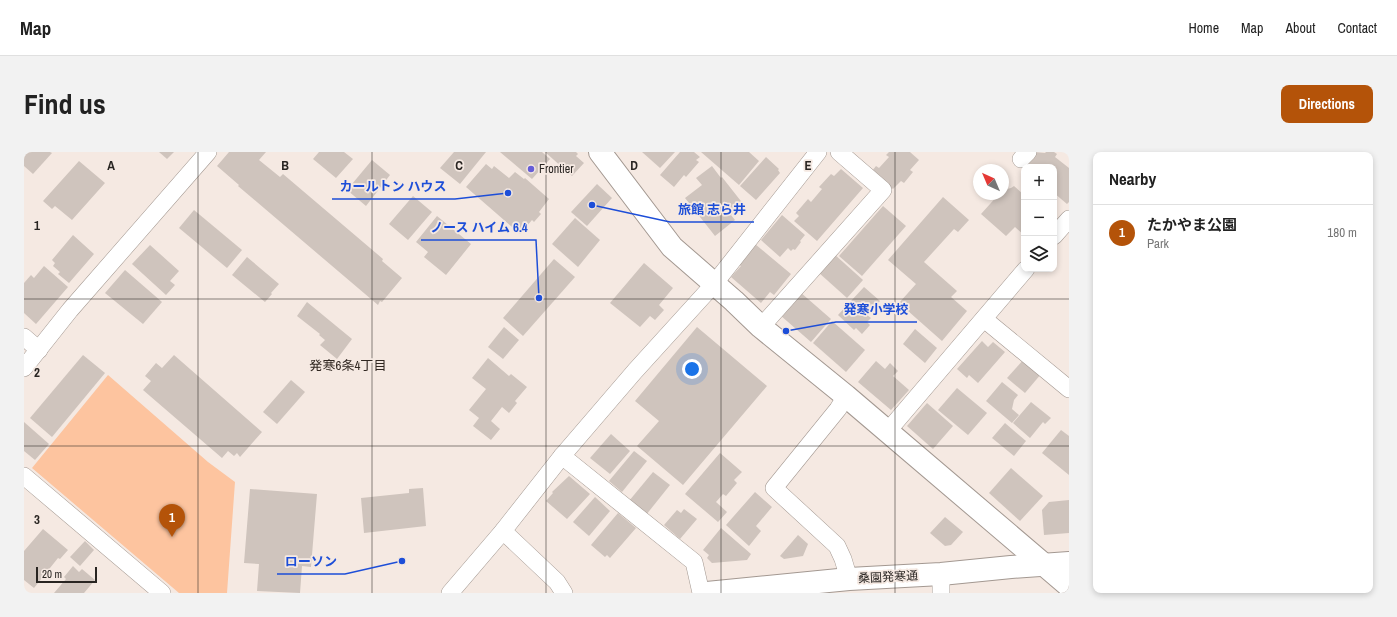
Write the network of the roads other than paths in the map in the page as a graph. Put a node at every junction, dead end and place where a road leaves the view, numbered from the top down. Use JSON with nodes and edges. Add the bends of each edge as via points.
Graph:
{"nodes":[{"id":1,"x":208,"y":152,"type":"edge"},
{"id":2,"x":600,"y":152,"type":"edge"},
{"id":3,"x":818,"y":152,"type":"edge"},
{"id":4,"x":839,"y":152,"type":"edge"},
{"id":5,"x":1023,"y":272,"type":"edge"},
{"id":6,"x":714,"y":284,"type":"junction"},
{"id":7,"x":984,"y":319,"type":"junction"},
{"id":8,"x":761,"y":327,"type":"junction"},
{"id":9,"x":24,"y":337,"type":"edge"},
{"id":10,"x":39,"y":350,"type":"junction"},
{"id":11,"x":24,"y":368,"type":"edge"},
{"id":12,"x":1069,"y":388,"type":"edge"},
{"id":13,"x":846,"y":396,"type":"junction"},
{"id":14,"x":887,"y":432,"type":"junction"},
{"id":15,"x":562,"y":456,"type":"junction"},
{"id":16,"x":24,"y":476,"type":"edge"},
{"id":17,"x":503,"y":531,"type":"junction"},
{"id":18,"x":1069,"y":563,"type":"edge"},
{"id":19,"x":1042,"y":565,"type":"junction"},
{"id":20,"x":849,"y":579,"type":"junction"},
{"id":21,"x":941,"y":584,"type":"edge"},
{"id":22,"x":1069,"y":586,"type":"edge"},
{"id":23,"x":753,"y":591,"type":"edge"},
{"id":24,"x":162,"y":593,"type":"edge"},
{"id":25,"x":450,"y":593,"type":"edge"},
{"id":26,"x":564,"y":593,"type":"edge"},
{"id":27,"x":701,"y":593,"type":"edge"},
{"id":28,"x":707,"y":593,"type":"edge"}],
"edges":[{"from":1,"to":10,"type":"street","via":[[70,310]]},
{"from":2,"to":6,"type":"street","via":[[672,247]]},
{"from":3,"to":6,"type":"street"},
{"from":4,"to":8,"type":"street","via":[[883,190]]},
{"from":5,"to":7,"type":"street"},
{"from":6,"to":8,"type":"street"},
{"from":6,"to":15,"type":"street"},
{"from":7,"to":12,"type":"street"},
{"from":7,"to":14,"type":"street"},
{"from":8,"to":13,"type":"street"},
{"from":9,"to":10,"type":"street"},
{"from":10,"to":11,"type":"street"},
{"from":13,"to":14,"type":"street"},
{"from":13,"to":20,"type":"street","via":[[774,488],[837,546]]},
{"from":14,"to":19,"type":"street"},
{"from":15,"to":17,"type":"street"},
{"from":15,"to":27,"type":"street","via":[[694,562]]},
{"from":16,"to":24,"type":"street"},
{"from":17,"to":25,"type":"street"},
{"from":17,"to":26,"type":"street","via":[[557,582]]},
{"from":18,"to":19,"type":"street","name":"桑園発寒通"},
{"from":19,"to":21,"type":"street","name":"桑園発寒通","via":[[1011,566]]},
{"from":19,"to":22,"type":"street"},
{"from":20,"to":21,"type":"street","name":"桑園発寒通"},
{"from":20,"to":23,"type":"street","name":"桑園発寒通"},
{"from":23,"to":28,"type":"street","name":"桑園発寒通"}]}
